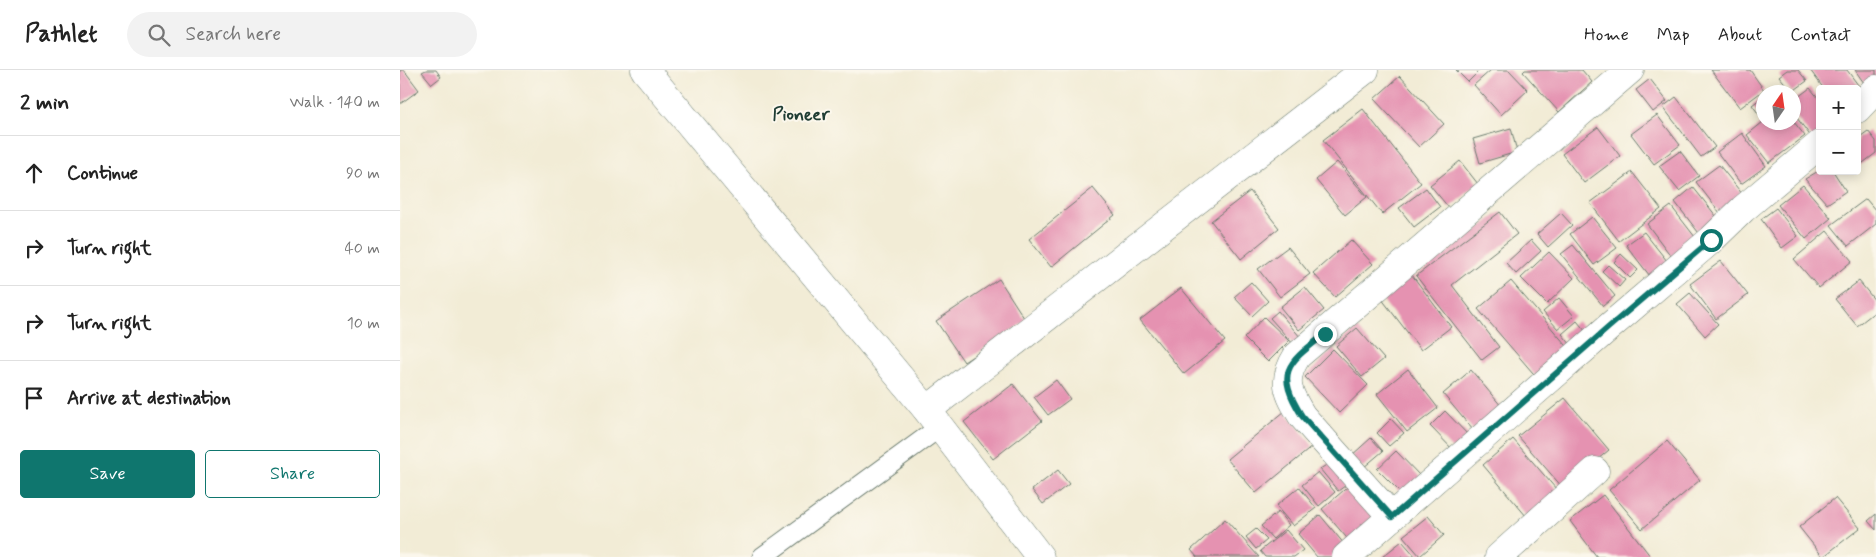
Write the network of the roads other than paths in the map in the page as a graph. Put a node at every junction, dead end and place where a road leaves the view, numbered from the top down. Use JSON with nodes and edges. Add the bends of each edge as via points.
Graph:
{"nodes":[{"id":1,"x":645,"y":70,"type":"edge"},
{"id":2,"x":1365,"y":70,"type":"edge"},
{"id":3,"x":1630,"y":70,"type":"edge"},
{"id":4,"x":1876,"y":89,"type":"edge"},
{"id":5,"x":1861,"y":105,"type":"edge"},
{"id":6,"x":1816,"y":147,"type":"edge"},
{"id":7,"x":934,"y":419,"type":"junction"},
{"id":8,"x":1596,"y":471,"type":"dead end"},
{"id":9,"x":1392,"y":517,"type":"junction"},
{"id":10,"x":762,"y":557,"type":"edge"},
{"id":11,"x":1040,"y":557,"type":"edge"},
{"id":12,"x":1346,"y":557,"type":"edge"},
{"id":13,"x":1499,"y":557,"type":"edge"}],
"edges":[{"from":1,"to":7,"type":"street"},
{"from":2,"to":7,"type":"street"},
{"from":3,"to":9,"type":"street","via":[[1297,356],[1289,369],[1287,384],[1302,416]]},
{"from":4,"to":5,"type":"street"},
{"from":6,"to":9,"type":"street"},
{"from":7,"to":10,"type":"lane"},
{"from":7,"to":11,"type":"street"},
{"from":8,"to":13,"type":"street"},
{"from":9,"to":12,"type":"street"}]}
